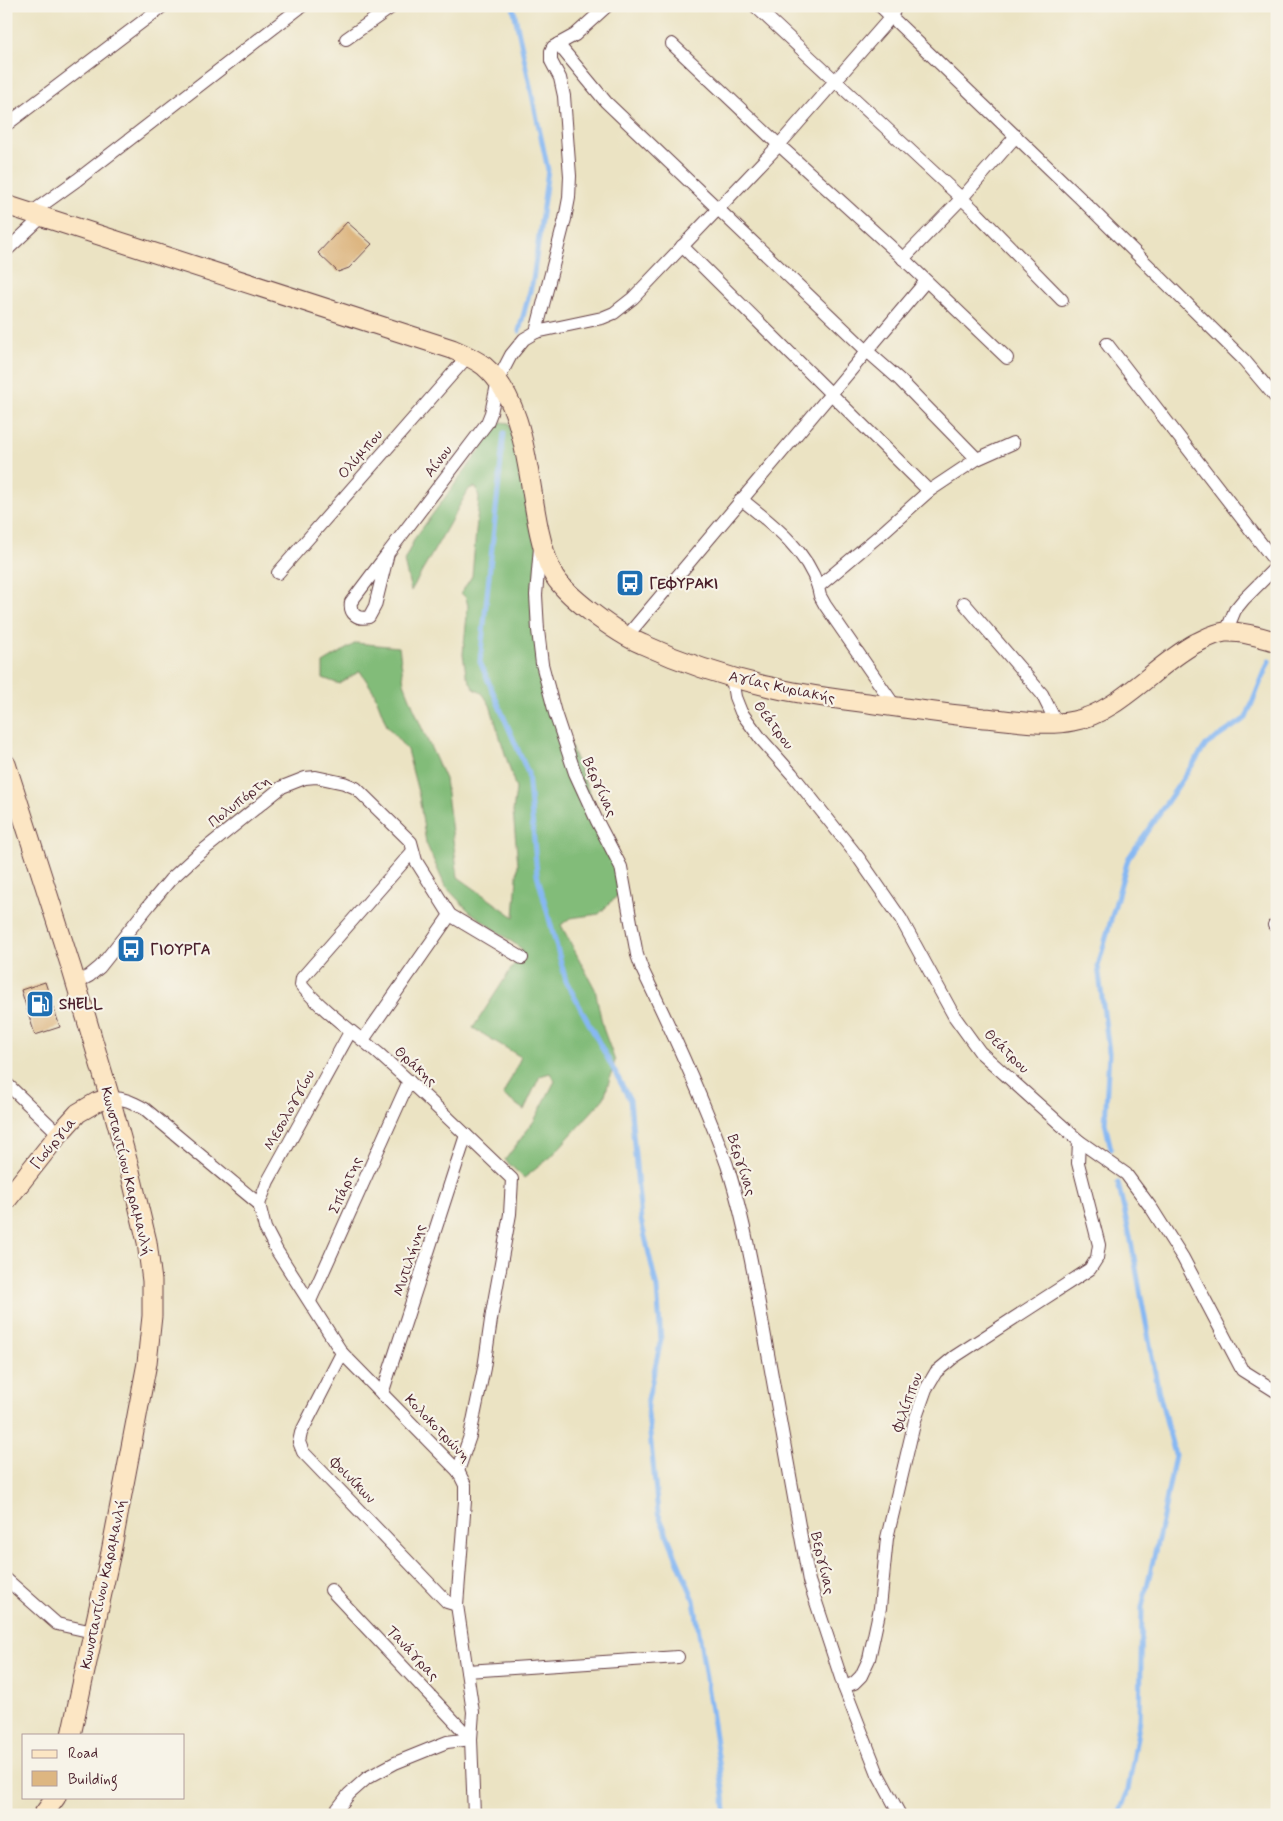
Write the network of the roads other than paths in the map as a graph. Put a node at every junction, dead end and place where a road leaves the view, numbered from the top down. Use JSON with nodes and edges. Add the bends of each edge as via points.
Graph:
{"nodes":[{"id":1,"x":164,"y":6,"type":"edge"},
{"id":2,"x":302,"y":6,"type":"edge"},
{"id":3,"x":393,"y":6,"type":"edge"},
{"id":4,"x":608,"y":6,"type":"edge"},
{"id":5,"x":754,"y":6,"type":"edge"},
{"id":6,"x":880,"y":6,"type":"edge"},
{"id":7,"x":150,"y":10,"type":"edge"},
{"id":8,"x":894,"y":12,"type":"edge"},
{"id":9,"x":346,"y":39,"type":"dead end"},
{"id":10,"x":558,"y":44,"type":"junction"},
{"id":11,"x":672,"y":44,"type":"dead end"},
{"id":12,"x":835,"y":82,"type":"junction"},
{"id":13,"x":6,"y":125,"type":"edge"},
{"id":14,"x":1016,"y":136,"type":"junction"},
{"id":15,"x":779,"y":145,"type":"junction"},
{"id":16,"x":962,"y":198,"type":"junction"},
{"id":17,"x":6,"y":205,"type":"edge"},
{"id":18,"x":718,"y":209,"type":"junction"},
{"id":19,"x":36,"y":215,"type":"junction"},
{"id":20,"x":682,"y":246,"type":"junction"},
{"id":21,"x":6,"y":251,"type":"edge"},
{"id":22,"x":903,"y":259,"type":"junction"},
{"id":23,"x":926,"y":281,"type":"junction"},
{"id":24,"x":1062,"y":300,"type":"dead end"},
{"id":25,"x":536,"y":332,"type":"junction"},
{"id":26,"x":1107,"y":344,"type":"dead end"},
{"id":27,"x":867,"y":351,"type":"junction"},
{"id":28,"x":468,"y":356,"type":"junction"},
{"id":29,"x":1007,"y":358,"type":"dead end"},
{"id":30,"x":498,"y":380,"type":"junction"},
{"id":31,"x":831,"y":393,"type":"junction"},
{"id":32,"x":1277,"y":399,"type":"edge"},
{"id":33,"x":1014,"y":443,"type":"dead end"},
{"id":34,"x":977,"y":460,"type":"junction"},
{"id":35,"x":929,"y":491,"type":"junction"},
{"id":36,"x":741,"y":499,"type":"junction"},
{"id":37,"x":540,"y":536,"type":"junction"},
{"id":38,"x":388,"y":553,"type":"junction"},
{"id":39,"x":1277,"y":565,"type":"edge"},
{"id":40,"x":278,"y":573,"type":"dead end"},
{"id":41,"x":818,"y":587,"type":"junction"},
{"id":42,"x":964,"y":603,"type":"dead end"},
{"id":43,"x":1226,"y":632,"type":"junction"},
{"id":44,"x":627,"y":636,"type":"junction"},
{"id":45,"x":1277,"y":642,"type":"edge"},
{"id":46,"x":732,"y":678,"type":"junction"},
{"id":47,"x":896,"y":708,"type":"junction"},
{"id":48,"x":1056,"y":724,"type":"junction"},
{"id":49,"x":6,"y":764,"type":"edge"},
{"id":50,"x":413,"y":851,"type":"junction"},
{"id":51,"x":450,"y":915,"type":"junction"},
{"id":52,"x":522,"y":958,"type":"dead end"},
{"id":53,"x":76,"y":983,"type":"junction"},
{"id":54,"x":350,"y":1032,"type":"junction"},
{"id":55,"x":363,"y":1040,"type":"junction"},
{"id":56,"x":409,"y":1081,"type":"junction"},
{"id":57,"x":6,"y":1083,"type":"edge"},
{"id":58,"x":110,"y":1098,"type":"junction"},
{"id":59,"x":59,"y":1134,"type":"junction"},
{"id":60,"x":466,"y":1136,"type":"junction"},
{"id":61,"x":1079,"y":1141,"type":"junction"},
{"id":62,"x":6,"y":1201,"type":"edge"},
{"id":63,"x":259,"y":1204,"type":"junction"},
{"id":64,"x":310,"y":1302,"type":"junction"},
{"id":65,"x":342,"y":1353,"type":"junction"},
{"id":66,"x":1277,"y":1392,"type":"edge"},
{"id":67,"x":382,"y":1394,"type":"junction"},
{"id":68,"x":458,"y":1471,"type":"junction"},
{"id":69,"x":6,"y":1579,"type":"edge"},
{"id":70,"x":331,"y":1590,"type":"dead end"},
{"id":71,"x":457,"y":1605,"type":"junction"},
{"id":72,"x":93,"y":1632,"type":"junction"},
{"id":73,"x":678,"y":1657,"type":"dead end"},
{"id":74,"x":467,"y":1672,"type":"junction"},
{"id":75,"x":844,"y":1687,"type":"junction"},
{"id":76,"x":71,"y":1734,"type":"edge"},
{"id":77,"x":471,"y":1739,"type":"junction"},
{"id":78,"x":56,"y":1798,"type":"edge"},
{"id":79,"x":57,"y":1798,"type":"edge"},
{"id":80,"x":42,"y":1815,"type":"edge"},
{"id":81,"x":53,"y":1815,"type":"edge"},
{"id":82,"x":334,"y":1815,"type":"edge"},
{"id":83,"x":474,"y":1815,"type":"edge"},
{"id":84,"x":900,"y":1815,"type":"edge"}],
"edges":[{"from":1,"to":7,"type":"street"},
{"from":2,"to":19,"type":"street"},
{"from":3,"to":9,"type":"street"},
{"from":4,"to":10,"type":"street","via":[[575,35]]},
{"from":5,"to":12,"type":"street"},
{"from":6,"to":8,"type":"street"},
{"from":7,"to":13,"type":"street"},
{"from":8,"to":12,"type":"street"},
{"from":8,"to":14,"type":"street"},
{"from":10,"to":18,"type":"street","via":[[606,102]]},
{"from":10,"to":25,"type":"street","via":[[550,56],[564,96],[569,198]]},
{"from":11,"to":15,"type":"street"},
{"from":12,"to":15,"type":"street"},
{"from":12,"to":16,"type":"street"},
{"from":14,"to":16,"type":"street"},
{"from":14,"to":32,"type":"street","via":[[1244,360]]},
{"from":15,"to":18,"type":"street"},
{"from":15,"to":22,"type":"street"},
{"from":16,"to":22,"type":"street"},
{"from":16,"to":24,"type":"street"},
{"from":17,"to":19,"type":"street","name":"Αγίας Κυριακής"},
{"from":18,"to":20,"type":"street"},
{"from":18,"to":27,"type":"street"},
{"from":19,"to":21,"type":"street"},
{"from":19,"to":28,"type":"street","name":"Αγίας Κυριακής","via":[[391,328]]},
{"from":20,"to":25,"type":"street","via":[[633,298],[614,313]]},
{"from":20,"to":31,"type":"street"},
{"from":22,"to":23,"type":"street"},
{"from":23,"to":27,"type":"street"},
{"from":23,"to":29,"type":"street"},
{"from":25,"to":30,"type":"street","name":"Αίνου","via":[[518,346]]},
{"from":26,"to":39,"type":"street"},
{"from":27,"to":31,"type":"street"},
{"from":27,"to":34,"type":"street","via":[[900,380]]},
{"from":28,"to":30,"type":"street","name":"Αγίας Κυριακής"},
{"from":28,"to":40,"type":"street","name":"Ολύμπου"},
{"from":30,"to":37,"type":"street","name":"Αγίας Κυριακής","via":[[511,400],[521,437]]},
{"from":30,"to":38,"type":"street","name":"Αίνου","via":[[487,423]]},
{"from":31,"to":35,"type":"street"},
{"from":31,"to":36,"type":"street"},
{"from":33,"to":34,"type":"street"},
{"from":34,"to":35,"type":"street"},
{"from":35,"to":41,"type":"street"},
{"from":36,"to":41,"type":"street","via":[[790,541],[810,569]]},
{"from":36,"to":44,"type":"street"},
{"from":37,"to":44,"type":"street","name":"Αγίας Κυριακής","via":[[553,573],[566,591]]},
{"from":37,"to":75,"type":"street","name":"Βεργίνας","via":[[536,595],[544,673],[575,773],[621,867],[642,969],[684,1060],[727,1166],[753,1268],[805,1561]]},
{"from":38,"to":38,"type":"street","name":"Αίνου","via":[[375,606],[369,617],[357,617],[352,613],[351,602]]},
{"from":39,"to":43,"type":"street","via":[[1235,610]]},
{"from":41,"to":47,"type":"street","via":[[825,605]]},
{"from":42,"to":48,"type":"street","via":[[1042,694]]},
{"from":43,"to":45,"type":"street","name":"Αγίας Κυριακής"},
{"from":43,"to":48,"type":"street","name":"Αγίας Κυριακής","via":[[1182,651],[1103,711]]},
{"from":44,"to":46,"type":"street","name":"Αγίας Κυριακής","via":[[640,644]]},
{"from":46,"to":47,"type":"street","name":"Αγίας Κυριακής","via":[[792,692]]},
{"from":46,"to":61,"type":"street","name":"Θεάτρου","via":[[741,712],[858,858],[901,919],[954,1016],[980,1052]]},
{"from":47,"to":48,"type":"street","name":"Αγίας Κυριακής"},
{"from":49,"to":53,"type":"street","name":"Κωνσταντίνου Καραμανλή"},
{"from":50,"to":51,"type":"street","name":"Πολυπόρτη"},
{"from":50,"to":53,"type":"street","name":"Πολυπόρτη","via":[[407,837],[356,788],[344,782],[316,778],[296,780],[282,787],[170,880],[100,967]]},
{"from":50,"to":54,"type":"street","name":"Θράκης","via":[[302,978],[300,985]]},
{"from":51,"to":52,"type":"street","name":"Πολυπόρτη"},
{"from":51,"to":55,"type":"street"},
{"from":53,"to":58,"type":"street","name":"Κωνσταντίνου Καραμανλή"},
{"from":54,"to":55,"type":"street","name":"Θράκης"},
{"from":54,"to":63,"type":"street","name":"Μεσολογγίου","via":[[268,1181]]},
{"from":55,"to":56,"type":"street","name":"Θράκης"},
{"from":56,"to":60,"type":"street","name":"Θράκης"},
{"from":56,"to":64,"type":"street","name":"Σπάρτης"},
{"from":57,"to":59,"type":"street"},
{"from":58,"to":59,"type":"street","name":"Γιούργια","via":[[78,1113]]},
{"from":58,"to":63,"type":"street","via":[[133,1102],[145,1110]]},
{"from":58,"to":72,"type":"street","name":"Κωνσταντίνου Καραμανλή","via":[[147,1242],[152,1316],[145,1372]]},
{"from":59,"to":62,"type":"street","name":"Γιούργια"},
{"from":60,"to":67,"type":"street","name":"Μυτιλήνης"},
{"from":60,"to":68,"type":"street","name":"Θράκης","via":[[512,1179],[510,1214],[484,1368],[470,1436]]},
{"from":61,"to":66,"type":"street","name":"Θεάτρου","via":[[1126,1174],[1183,1258],[1242,1370]]},
{"from":61,"to":75,"type":"street","name":"Φιλίππου","via":[[1078,1163],[1099,1245],[1097,1258],[1090,1268],[954,1356],[936,1372],[915,1420],[899,1486],[887,1538],[880,1608],[869,1659],[861,1676]]},
{"from":63,"to":64,"type":"street","name":"Κολοκοτρώνη","via":[[265,1228]]},
{"from":64,"to":65,"type":"street","name":"Κολοκοτρώνη"},
{"from":65,"to":67,"type":"street","name":"Κολοκοτρώνη"},
{"from":65,"to":71,"type":"street","name":"Φοινίκων","via":[[301,1433],[299,1442],[303,1452],[447,1602]]},
{"from":67,"to":68,"type":"street","name":"Κολοκοτρώνη"},
{"from":68,"to":71,"type":"street","name":"Κολοκοτρώνη","via":[[465,1484],[465,1501]]},
{"from":69,"to":72,"type":"street","via":[[57,1624]]},
{"from":70,"to":77,"type":"street","name":"Τανάγρας"},
{"from":71,"to":74,"type":"street","name":"Κολοκοτρώνη"},
{"from":72,"to":76,"type":"street","name":"Κωνσταντίνου Καραμανλή"},
{"from":73,"to":74,"type":"street"},
{"from":74,"to":77,"type":"street","name":"Κολοκοτρώνη","via":[[473,1712]]},
{"from":75,"to":84,"type":"street","name":"Βεργίνας","via":[[878,1774]]},
{"from":77,"to":82,"type":"street","via":[[447,1742],[367,1778],[349,1794]]},
{"from":77,"to":83,"type":"street","name":"Κολοκοτρώνη"},
{"from":78,"to":80,"type":"street"},
{"from":79,"to":81,"type":"street"}]}
